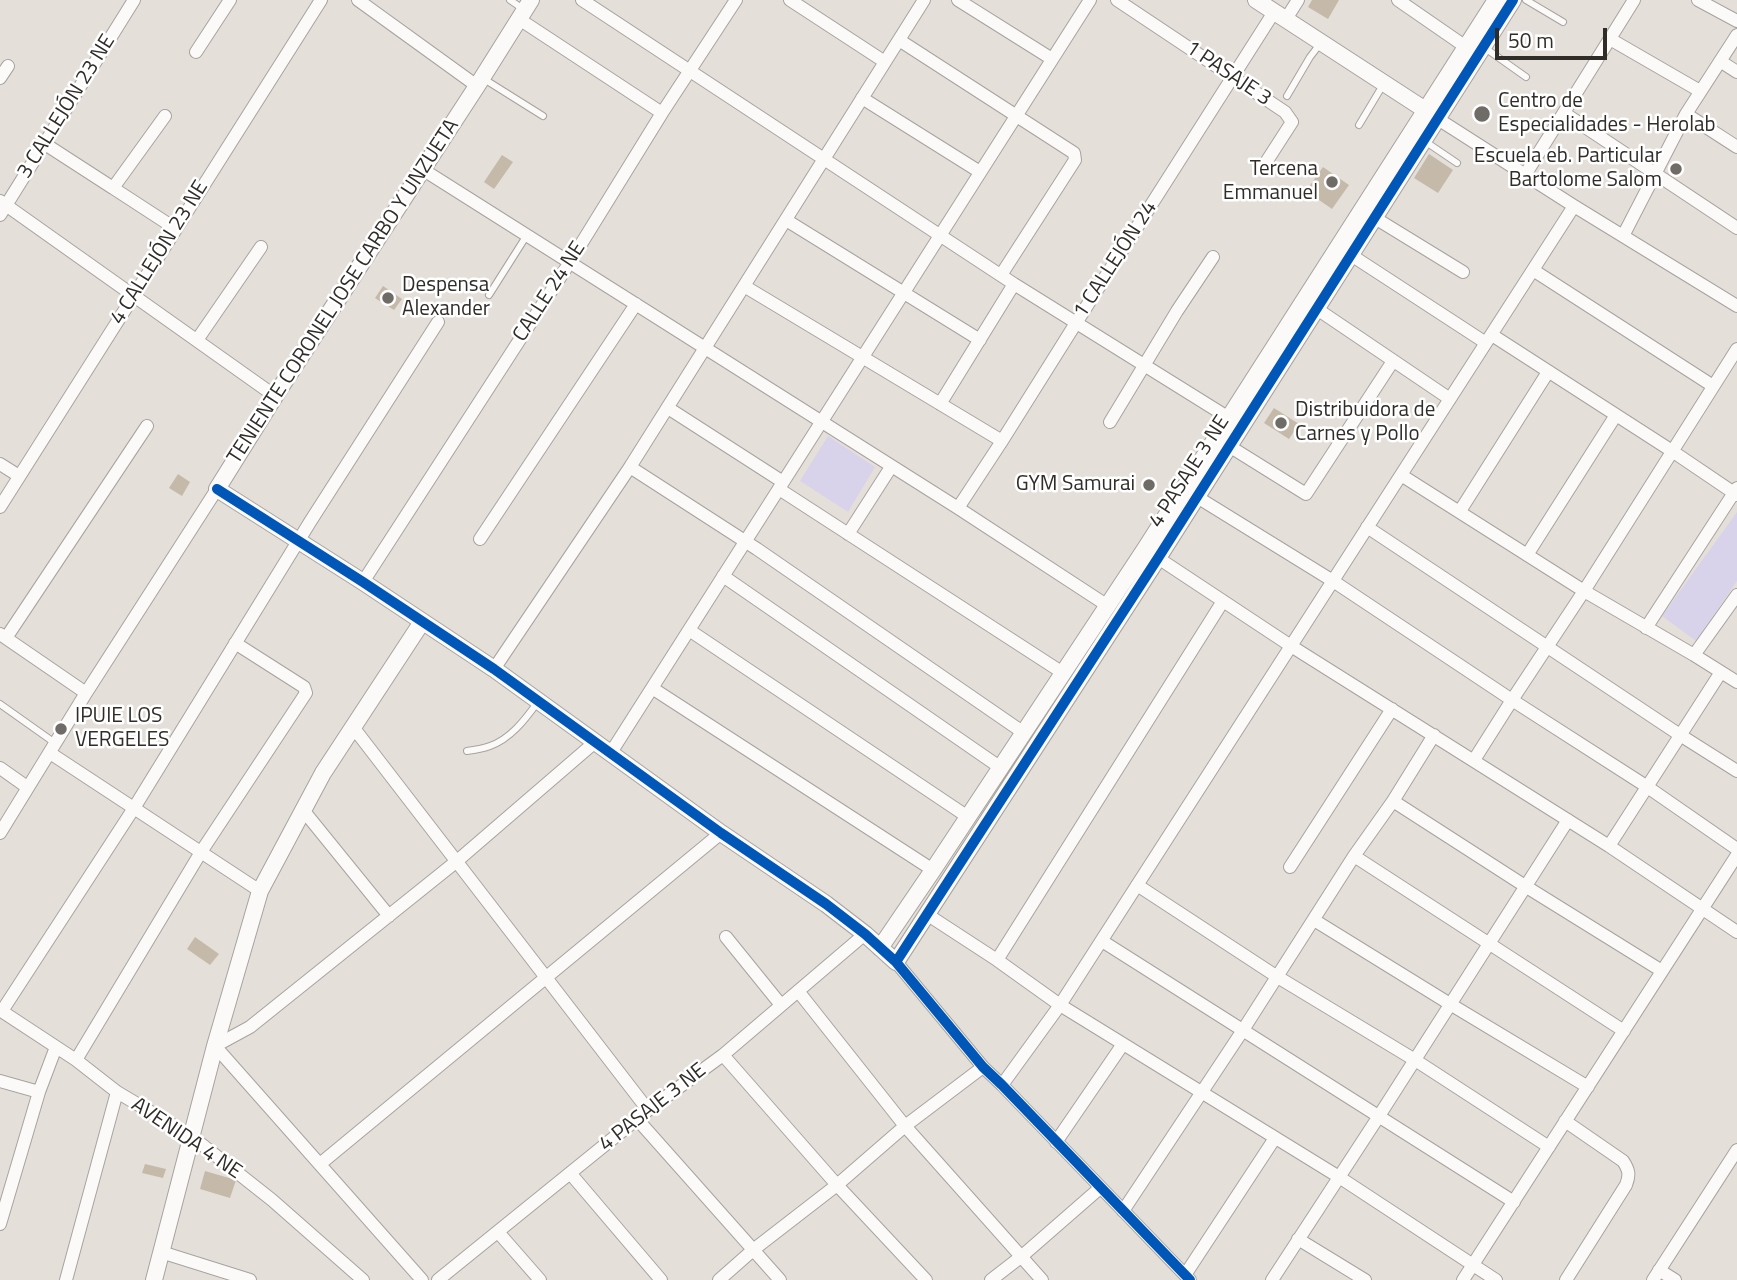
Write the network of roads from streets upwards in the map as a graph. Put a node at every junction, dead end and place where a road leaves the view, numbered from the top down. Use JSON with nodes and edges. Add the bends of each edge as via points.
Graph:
{"nodes":[{"id":1,"x":134,"y":0,"type":"edge"},
{"id":2,"x":230,"y":0,"type":"edge"},
{"id":3,"x":321,"y":0,"type":"edge"},
{"id":4,"x":358,"y":0,"type":"edge"},
{"id":5,"x":582,"y":0,"type":"edge"},
{"id":6,"x":736,"y":0,"type":"edge"},
{"id":7,"x":790,"y":0,"type":"edge"},
{"id":8,"x":958,"y":0,"type":"edge"},
{"id":9,"x":1090,"y":0,"type":"edge"},
{"id":10,"x":1117,"y":0,"type":"edge"},
{"id":11,"x":1256,"y":0,"type":"edge"},
{"id":12,"x":1298,"y":0,"type":"edge"},
{"id":13,"x":1398,"y":0,"type":"edge"},
{"id":14,"x":1496,"y":0,"type":"edge"},
{"id":15,"x":1513,"y":0,"type":"edge"},
{"id":16,"x":1634,"y":0,"type":"edge"},
{"id":17,"x":1698,"y":0,"type":"edge"},
{"id":18,"x":919,"y":2,"type":"edge"},
{"id":19,"x":525,"y":10,"type":"edge"},
{"id":20,"x":1280,"y":15,"type":"junction"},
{"id":21,"x":1737,"y":21,"type":"edge"},
{"id":22,"x":1737,"y":35,"type":"edge"},
{"id":23,"x":1610,"y":39,"type":"junction"},
{"id":24,"x":899,"y":40,"type":"junction"},
{"id":25,"x":1466,"y":47,"type":"junction"},
{"id":26,"x":196,"y":51,"type":"dead end"},
{"id":27,"x":1052,"y":59,"type":"junction"},
{"id":28,"x":1720,"y":61,"type":"junction"},
{"id":29,"x":885,"y":62,"type":"junction"},
{"id":30,"x":8,"y":66,"type":"dead end"},
{"id":31,"x":690,"y":71,"type":"junction"},
{"id":32,"x":1737,"y":72,"type":"edge"},
{"id":33,"x":1233,"y":77,"type":"junction"},
{"id":34,"x":0,"y":78,"type":"edge"},
{"id":35,"x":479,"y":82,"type":"junction"},
{"id":36,"x":1700,"y":91,"type":"junction"},
{"id":37,"x":863,"y":97,"type":"junction"},
{"id":38,"x":662,"y":113,"type":"junction"},
{"id":39,"x":1563,"y":113,"type":"junction"},
{"id":40,"x":1686,"y":114,"type":"junction"},
{"id":41,"x":1017,"y":115,"type":"junction"},
{"id":42,"x":1432,"y":115,"type":"junction"},
{"id":43,"x":165,"y":116,"type":"dead end"},
{"id":44,"x":44,"y":144,"type":"junction"},
{"id":45,"x":1737,"y":147,"type":"edge"},
{"id":46,"x":824,"y":160,"type":"junction"},
{"id":47,"x":1263,"y":167,"type":"dead end"},
{"id":48,"x":422,"y":169,"type":"junction"},
{"id":49,"x":980,"y":172,"type":"junction"},
{"id":50,"x":1656,"y":174,"type":"junction"},
{"id":51,"x":1525,"y":175,"type":"junction"},
{"id":52,"x":113,"y":188,"type":"junction"},
{"id":53,"x":1574,"y":206,"type":"junction"},
{"id":54,"x":2,"y":207,"type":"edge"},
{"id":55,"x":1375,"y":218,"type":"junction"},
{"id":56,"x":786,"y":220,"type":"junction"},
{"id":57,"x":1737,"y":228,"type":"edge"},
{"id":58,"x":176,"y":229,"type":"junction"},
{"id":59,"x":940,"y":235,"type":"junction"},
{"id":60,"x":1623,"y":236,"type":"junction"},
{"id":61,"x":261,"y":247,"type":"dead end"},
{"id":62,"x":1350,"y":255,"type":"junction"},
{"id":63,"x":1213,"y":257,"type":"dead end"},
{"id":64,"x":570,"y":262,"type":"junction"},
{"id":65,"x":1533,"y":270,"type":"junction"},
{"id":66,"x":1463,"y":272,"type":"dead end"},
{"id":67,"x":1001,"y":275,"type":"junction"},
{"id":68,"x":1014,"y":284,"type":"junction"},
{"id":69,"x":744,"y":286,"type":"junction"},
{"id":70,"x":903,"y":293,"type":"junction"},
{"id":71,"x":133,"y":295,"type":"junction"},
{"id":72,"x":636,"y":304,"type":"junction"},
{"id":73,"x":1737,"y":306,"type":"edge"},
{"id":74,"x":1317,"y":309,"type":"junction"},
{"id":75,"x":438,"y":322,"type":"dead end"},
{"id":76,"x":1076,"y":323,"type":"junction"},
{"id":77,"x":1489,"y":339,"type":"junction"},
{"id":78,"x":979,"y":340,"type":"junction"},
{"id":79,"x":197,"y":341,"type":"junction"},
{"id":80,"x":705,"y":348,"type":"junction"},
{"id":81,"x":1737,"y":349,"type":"edge"},
{"id":82,"x":863,"y":358,"type":"junction"},
{"id":83,"x":1393,"y":361,"type":"junction"},
{"id":84,"x":1144,"y":365,"type":"junction"},
{"id":85,"x":1548,"y":372,"type":"junction"},
{"id":86,"x":1713,"y":386,"type":"junction"},
{"id":87,"x":275,"y":396,"type":"junction"},
{"id":88,"x":1450,"y":399,"type":"junction"},
{"id":89,"x":940,"y":404,"type":"junction"},
{"id":90,"x":668,"y":408,"type":"junction"},
{"id":91,"x":1616,"y":415,"type":"junction"},
{"id":92,"x":1229,"y":418,"type":"junction"},
{"id":93,"x":1110,"y":422,"type":"dead end"},
{"id":94,"x":821,"y":423,"type":"junction"},
{"id":95,"x":147,"y":426,"type":"dead end"},
{"id":96,"x":1002,"y":441,"type":"junction"},
{"id":97,"x":1229,"y":446,"type":"junction"},
{"id":98,"x":1672,"y":451,"type":"junction"},
{"id":99,"x":0,"y":464,"type":"edge"},
{"id":100,"x":630,"y":467,"type":"junction"},
{"id":101,"x":891,"y":467,"type":"junction"},
{"id":102,"x":1401,"y":475,"type":"junction"},
{"id":103,"x":19,"y":476,"type":"junction"},
{"id":104,"x":781,"y":486,"type":"junction"},
{"id":105,"x":217,"y":489,"type":"junction"},
{"id":106,"x":1736,"y":492,"type":"edge"},
{"id":107,"x":1197,"y":496,"type":"junction"},
{"id":108,"x":0,"y":507,"type":"edge"},
{"id":109,"x":958,"y":508,"type":"junction"},
{"id":110,"x":1460,"y":511,"type":"junction"},
{"id":111,"x":1367,"y":527,"type":"junction"},
{"id":112,"x":848,"y":534,"type":"junction"},
{"id":113,"x":480,"y":539,"type":"dead end"},
{"id":114,"x":298,"y":541,"type":"junction"},
{"id":115,"x":746,"y":541,"type":"junction"},
{"id":116,"x":1527,"y":555,"type":"junction"},
{"id":117,"x":1158,"y":558,"type":"junction"},
{"id":118,"x":723,"y":576,"type":"junction"},
{"id":119,"x":363,"y":582,"type":"junction"},
{"id":120,"x":1333,"y":582,"type":"junction"},
{"id":121,"x":1584,"y":592,"type":"junction"},
{"id":122,"x":1737,"y":595,"type":"edge"},
{"id":123,"x":1223,"y":601,"type":"junction"},
{"id":124,"x":1108,"y":606,"type":"junction"},
{"id":125,"x":422,"y":622,"type":"junction"},
{"id":126,"x":1646,"y":628,"type":"junction"},
{"id":127,"x":689,"y":630,"type":"junction"},
{"id":128,"x":3,"y":636,"type":"edge"},
{"id":129,"x":235,"y":643,"type":"junction"},
{"id":130,"x":1291,"y":646,"type":"junction"},
{"id":131,"x":1548,"y":647,"type":"junction"},
{"id":132,"x":1694,"y":655,"type":"junction"},
{"id":133,"x":494,"y":669,"type":"junction"},
{"id":134,"x":1721,"y":672,"type":"junction"},
{"id":135,"x":1063,"y":673,"type":"junction"},
{"id":136,"x":1737,"y":682,"type":"edge"},
{"id":137,"x":652,"y":688,"type":"junction"},
{"id":138,"x":86,"y":693,"type":"junction"},
{"id":139,"x":1512,"y":700,"type":"junction"},
{"id":140,"x":1392,"y":709,"type":"junction"},
{"id":141,"x":354,"y":727,"type":"junction"},
{"id":142,"x":1024,"y":733,"type":"junction"},
{"id":143,"x":1434,"y":735,"type":"junction"},
{"id":144,"x":1680,"y":735,"type":"junction"},
{"id":145,"x":594,"y":743,"type":"junction"},
{"id":146,"x":52,"y":748,"type":"junction"},
{"id":147,"x":610,"y":754,"type":"junction"},
{"id":148,"x":1474,"y":760,"type":"junction"},
{"id":149,"x":0,"y":768,"type":"edge"},
{"id":150,"x":1001,"y":768,"type":"junction"},
{"id":151,"x":1737,"y":771,"type":"edge"},
{"id":152,"x":1646,"y":786,"type":"junction"},
{"id":153,"x":27,"y":787,"type":"junction"},
{"id":154,"x":1393,"y":801,"type":"junction"},
{"id":155,"x":134,"y":808,"type":"junction"},
{"id":156,"x":303,"y":810,"type":"junction"},
{"id":157,"x":968,"y":817,"type":"junction"},
{"id":158,"x":1568,"y":820,"type":"junction"},
{"id":159,"x":0,"y":832,"type":"edge"},
{"id":160,"x":721,"y":834,"type":"junction"},
{"id":161,"x":1609,"y":846,"type":"junction"},
{"id":162,"x":1737,"y":849,"type":"edge"},
{"id":163,"x":201,"y":852,"type":"junction"},
{"id":164,"x":1737,"y":855,"type":"edge"},
{"id":165,"x":1354,"y":856,"type":"junction"},
{"id":166,"x":457,"y":861,"type":"junction"},
{"id":167,"x":1290,"y":867,"type":"dead end"},
{"id":168,"x":933,"y":870,"type":"junction"},
{"id":169,"x":1137,"y":885,"type":"junction"},
{"id":170,"x":1525,"y":886,"type":"junction"},
{"id":171,"x":260,"y":891,"type":"junction"},
{"id":172,"x":1703,"y":909,"type":"junction"},
{"id":173,"x":928,"y":915,"type":"junction"},
{"id":174,"x":389,"y":916,"type":"junction"},
{"id":175,"x":1314,"y":920,"type":"junction"},
{"id":176,"x":1737,"y":932,"type":"edge"},
{"id":177,"x":865,"y":934,"type":"junction"},
{"id":178,"x":726,"y":937,"type":"dead end"},
{"id":179,"x":1102,"y":941,"type":"junction"},
{"id":180,"x":1489,"y":944,"type":"junction"},
{"id":181,"x":880,"y":948,"type":"junction"},
{"id":182,"x":997,"y":960,"type":"junction"},
{"id":183,"x":896,"y":962,"type":"junction"},
{"id":184,"x":1662,"y":971,"type":"junction"},
{"id":185,"x":1276,"y":976,"type":"junction"},
{"id":186,"x":547,"y":978,"type":"junction"},
{"id":187,"x":798,"y":991,"type":"junction"},
{"id":188,"x":1450,"y":1004,"type":"junction"},
{"id":189,"x":781,"y":1005,"type":"junction"},
{"id":190,"x":1060,"y":1005,"type":"junction"},
{"id":191,"x":1,"y":1010,"type":"edge"},
{"id":192,"x":1242,"y":1030,"type":"junction"},
{"id":193,"x":1624,"y":1031,"type":"junction"},
{"id":194,"x":1123,"y":1044,"type":"junction"},
{"id":195,"x":56,"y":1046,"type":"junction"},
{"id":196,"x":215,"y":1046,"type":"junction"},
{"id":197,"x":723,"y":1055,"type":"junction"},
{"id":198,"x":76,"y":1060,"type":"junction"},
{"id":199,"x":1415,"y":1060,"type":"junction"},
{"id":200,"x":983,"y":1068,"type":"junction"},
{"id":201,"x":0,"y":1081,"type":"edge"},
{"id":202,"x":1002,"y":1085,"type":"junction"},
{"id":203,"x":1588,"y":1087,"type":"junction"},
{"id":204,"x":39,"y":1092,"type":"junction"},
{"id":205,"x":117,"y":1092,"type":"junction"},
{"id":206,"x":1201,"y":1093,"type":"junction"},
{"id":207,"x":648,"y":1110,"type":"junction"},
{"id":208,"x":1379,"y":1116,"type":"junction"},
{"id":209,"x":637,"y":1119,"type":"junction"},
{"id":210,"x":1565,"y":1121,"type":"junction"},
{"id":211,"x":905,"y":1126,"type":"junction"},
{"id":212,"x":191,"y":1136,"type":"junction"},
{"id":213,"x":1275,"y":1138,"type":"junction"},
{"id":214,"x":1056,"y":1142,"type":"junction"},
{"id":215,"x":1549,"y":1147,"type":"junction"},
{"id":216,"x":1735,"y":1157,"type":"edge"},
{"id":217,"x":320,"y":1164,"type":"junction"},
{"id":218,"x":570,"y":1173,"type":"junction"},
{"id":219,"x":1339,"y":1177,"type":"junction"},
{"id":220,"x":837,"y":1185,"type":"junction"},
{"id":221,"x":1100,"y":1188,"type":"junction"},
{"id":222,"x":1514,"y":1202,"type":"junction"},
{"id":223,"x":1123,"y":1211,"type":"junction"},
{"id":224,"x":0,"y":1224,"type":"edge"},
{"id":225,"x":498,"y":1232,"type":"junction"},
{"id":226,"x":1298,"y":1239,"type":"junction"},
{"id":227,"x":753,"y":1250,"type":"junction"},
{"id":228,"x":161,"y":1252,"type":"junction"},
{"id":229,"x":1022,"y":1256,"type":"junction"},
{"id":230,"x":1473,"y":1264,"type":"junction"},
{"id":231,"x":1656,"y":1275,"type":"edge"},
{"id":232,"x":1274,"y":1276,"type":"edge"},
{"id":233,"x":1188,"y":1277,"type":"edge"},
{"id":234,"x":66,"y":1280,"type":"edge"},
{"id":235,"x":154,"y":1280,"type":"edge"},
{"id":236,"x":250,"y":1280,"type":"edge"},
{"id":237,"x":363,"y":1280,"type":"edge"},
{"id":238,"x":422,"y":1280,"type":"edge"},
{"id":239,"x":438,"y":1280,"type":"edge"},
{"id":240,"x":540,"y":1280,"type":"edge"},
{"id":241,"x":661,"y":1280,"type":"edge"},
{"id":242,"x":719,"y":1280,"type":"edge"},
{"id":243,"x":780,"y":1280,"type":"edge"},
{"id":244,"x":926,"y":1280,"type":"edge"},
{"id":245,"x":991,"y":1280,"type":"edge"},
{"id":246,"x":1042,"y":1280,"type":"edge"},
{"id":247,"x":1288,"y":1280,"type":"edge"},
{"id":248,"x":1364,"y":1280,"type":"edge"},
{"id":249,"x":1463,"y":1280,"type":"edge"},
{"id":250,"x":1496,"y":1280,"type":"edge"},
{"id":251,"x":1566,"y":1280,"type":"edge"},
{"id":252,"x":1675,"y":1280,"type":"edge"}],
"edges":[{"from":1,"to":44,"type":"street","name":"3 CALLEJÓN 23 NE"},
{"from":2,"to":26,"type":"street"},
{"from":3,"to":58,"type":"street","name":"4 CALLEJÓN 23 NE"},
{"from":4,"to":35,"type":"street"},
{"from":5,"to":31,"type":"street"},
{"from":6,"to":31,"type":"street","name":"CALLE 24 NE"},
{"from":7,"to":29,"type":"street"},
{"from":8,"to":27,"type":"street"},
{"from":9,"to":27,"type":"street"},
{"from":10,"to":33,"type":"street","name":"1 PASAJE 3"},
{"from":11,"to":20,"type":"street"},
{"from":12,"to":20,"type":"street","name":"1 CALLEJÓN 24"},
{"from":13,"to":25,"type":"street"},
{"from":14,"to":25,"type":"street","name":"4 PASAJE 3 NE"},
{"from":15,"to":42,"type":"street","name":"4 PASAJE 3 NE"},
{"from":16,"to":23,"type":"street"},
{"from":17,"to":21,"type":"street"},
{"from":18,"to":24,"type":"street"},
{"from":19,"to":35,"type":"street","name":"TENIENTE CORONEL JOSE CARBO Y UNZUETA"},
{"from":19,"to":38,"type":"street"},
{"from":20,"to":33,"type":"street","name":"1 CALLEJÓN 24"},
{"from":20,"to":42,"type":"street"},
{"from":22,"to":28,"type":"street"},
{"from":23,"to":36,"type":"street"},
{"from":23,"to":39,"type":"street"},
{"from":24,"to":29,"type":"street"},
{"from":24,"to":41,"type":"street"},
{"from":25,"to":42,"type":"street","name":"4 PASAJE 3 NE"},
{"from":27,"to":41,"type":"street"},
{"from":28,"to":32,"type":"street"},
{"from":28,"to":36,"type":"street"},
{"from":29,"to":37,"type":"street"},
{"from":30,"to":34,"type":"street"},
{"from":31,"to":38,"type":"street","name":"CALLE 24 NE"},
{"from":31,"to":46,"type":"street"},
{"from":33,"to":47,"type":"street","name":"1 PASAJE 3","via":[[1285,112],[1292,122]]},
{"from":33,"to":76,"type":"street","name":"1 CALLEJÓN 24"},
{"from":35,"to":48,"type":"street","name":"TENIENTE CORONEL JOSE CARBO Y UNZUETA"},
{"from":36,"to":40,"type":"street"},
{"from":37,"to":46,"type":"street"},
{"from":37,"to":49,"type":"street"},
{"from":38,"to":64,"type":"street","name":"CALLE 24 NE"},
{"from":39,"to":50,"type":"street"},
{"from":39,"to":51,"type":"street"},
{"from":40,"to":45,"type":"street"},
{"from":40,"to":50,"type":"street"},
{"from":41,"to":49,"type":"street"},
{"from":41,"to":67,"type":"street","via":[[1076,157]]},
{"from":42,"to":51,"type":"street"},
{"from":42,"to":55,"type":"street","name":"4 PASAJE 3 NE","via":[[1424,141]]},
{"from":42,"to":92,"type":"street","name":"4 PASAJE 3 NE"},
{"from":43,"to":52,"type":"street"},
{"from":44,"to":52,"type":"street"},
{"from":44,"to":54,"type":"street","name":"3 CALLEJÓN 23 NE"},
{"from":46,"to":56,"type":"street"},
{"from":46,"to":59,"type":"street"},
{"from":48,"to":64,"type":"street"},
{"from":48,"to":87,"type":"street","name":"TENIENTE CORONEL JOSE CARBO Y UNZUETA"},
{"from":49,"to":59,"type":"street"},
{"from":50,"to":57,"type":"street"},
{"from":50,"to":60,"type":"street"},
{"from":51,"to":53,"type":"street"},
{"from":52,"to":58,"type":"street"},
{"from":53,"to":60,"type":"street"},
{"from":53,"to":65,"type":"street"},
{"from":54,"to":71,"type":"street"},
{"from":55,"to":62,"type":"street","name":"4 PASAJE 3 NE"},
{"from":55,"to":66,"type":"street"},
{"from":56,"to":69,"type":"street"},
{"from":56,"to":70,"type":"street"},
{"from":58,"to":71,"type":"street","name":"4 CALLEJÓN 23 NE"},
{"from":59,"to":67,"type":"street"},
{"from":59,"to":70,"type":"street"},
{"from":60,"to":73,"type":"street"},
{"from":61,"to":79,"type":"street"},
{"from":62,"to":74,"type":"street","name":"4 PASAJE 3 NE"},
{"from":62,"to":77,"type":"street"},
{"from":63,"to":84,"type":"street"},
{"from":64,"to":72,"type":"street"},
{"from":64,"to":119,"type":"street","name":"CALLE 24 NE"},
{"from":65,"to":77,"type":"street"},
{"from":65,"to":86,"type":"street"},
{"from":67,"to":68,"type":"street"},
{"from":68,"to":76,"type":"street"},
{"from":68,"to":78,"type":"street"},
{"from":69,"to":80,"type":"street"},
{"from":69,"to":82,"type":"street"},
{"from":70,"to":78,"type":"street"},
{"from":70,"to":82,"type":"street"},
{"from":71,"to":79,"type":"street"},
{"from":71,"to":103,"type":"street","name":"4 CALLEJÓN 23 NE"},
{"from":72,"to":80,"type":"street"},
{"from":72,"to":113,"type":"street"},
{"from":74,"to":83,"type":"street"},
{"from":74,"to":97,"type":"street","name":"4 PASAJE 3 NE"},
{"from":75,"to":114,"type":"street"},
{"from":76,"to":84,"type":"street"},
{"from":76,"to":96,"type":"street","name":"1 CALLEJÓN 24"},
{"from":77,"to":85,"type":"street"},
{"from":77,"to":88,"type":"street"},
{"from":78,"to":89,"type":"street"},
{"from":79,"to":87,"type":"street"},
{"from":80,"to":90,"type":"street"},
{"from":80,"to":94,"type":"street"},
{"from":81,"to":86,"type":"street"},
{"from":82,"to":89,"type":"street"},
{"from":82,"to":94,"type":"street"},
{"from":83,"to":88,"type":"street"},
{"from":83,"to":97,"type":"street","via":[[1306,494]]},
{"from":84,"to":92,"type":"street"},
{"from":84,"to":93,"type":"street"},
{"from":85,"to":91,"type":"street"},
{"from":85,"to":110,"type":"street"},
{"from":86,"to":98,"type":"street"},
{"from":87,"to":105,"type":"street","name":"TENIENTE CORONEL JOSE CARBO Y UNZUETA"},
{"from":88,"to":102,"type":"street"},
{"from":89,"to":96,"type":"street"},
{"from":90,"to":100,"type":"street"},
{"from":90,"to":104,"type":"street"},
{"from":91,"to":98,"type":"street"},
{"from":91,"to":116,"type":"street"},
{"from":92,"to":124,"type":"street","name":"4 PASAJE 3 NE"},
{"from":94,"to":101,"type":"street"},
{"from":94,"to":104,"type":"street"},
{"from":95,"to":128,"type":"street"},
{"from":96,"to":109,"type":"street","name":"1 CALLEJÓN 24"},
{"from":97,"to":107,"type":"street","name":"4 PASAJE 3 NE"},
{"from":98,"to":106,"type":"street"},
{"from":98,"to":121,"type":"street"},
{"from":99,"to":103,"type":"street"},
{"from":100,"to":115,"type":"street"},
{"from":100,"to":133,"type":"street"},
{"from":101,"to":109,"type":"street"},
{"from":101,"to":112,"type":"street"},
{"from":102,"to":110,"type":"street"},
{"from":102,"to":111,"type":"street"},
{"from":103,"to":108,"type":"street","name":"4 CALLEJÓN 23 NE"},
{"from":104,"to":112,"type":"street"},
{"from":104,"to":115,"type":"street"},
{"from":105,"to":114,"type":"street"},
{"from":105,"to":138,"type":"street","name":"TENIENTE CORONEL JOSE CARBO Y UNZUETA"},
{"from":106,"to":126,"type":"street"},
{"from":107,"to":117,"type":"street","name":"4 PASAJE 3 NE"},
{"from":107,"to":120,"type":"street"},
{"from":109,"to":124,"type":"street"},
{"from":110,"to":116,"type":"street"},
{"from":111,"to":120,"type":"street"},
{"from":111,"to":131,"type":"street"},
{"from":112,"to":135,"type":"street"},
{"from":114,"to":119,"type":"street"},
{"from":114,"to":129,"type":"street"},
{"from":115,"to":118,"type":"street"},
{"from":115,"to":142,"type":"street"},
{"from":116,"to":121,"type":"street"},
{"from":117,"to":123,"type":"street"},
{"from":117,"to":173,"type":"street","name":"4 PASAJE 3 NE"},
{"from":118,"to":127,"type":"street"},
{"from":118,"to":150,"type":"street"},
{"from":119,"to":125,"type":"street"},
{"from":120,"to":130,"type":"street"},
{"from":120,"to":139,"type":"street"},
{"from":121,"to":126,"type":"street"},
{"from":121,"to":131,"type":"street"},
{"from":122,"to":132,"type":"street"},
{"from":123,"to":130,"type":"street"},
{"from":123,"to":182,"type":"street"},
{"from":124,"to":135,"type":"street","name":"4 PASAJE 3 NE"},
{"from":125,"to":133,"type":"street"},
{"from":125,"to":141,"type":"street"},
{"from":126,"to":132,"type":"street"},
{"from":127,"to":137,"type":"street"},
{"from":127,"to":157,"type":"street"},
{"from":128,"to":138,"type":"street"},
{"from":129,"to":155,"type":"street"},
{"from":129,"to":163,"type":"street","via":[[304,687],[306,693]]},
{"from":130,"to":140,"type":"street"},
{"from":130,"to":169,"type":"street"},
{"from":131,"to":139,"type":"street"},
{"from":131,"to":144,"type":"street"},
{"from":132,"to":134,"type":"street"},
{"from":133,"to":145,"type":"street"},
{"from":134,"to":136,"type":"street"},
{"from":134,"to":144,"type":"street"},
{"from":135,"to":142,"type":"street","name":"4 PASAJE 3 NE"},
{"from":137,"to":147,"type":"street"},
{"from":137,"to":168,"type":"street"},
{"from":138,"to":146,"type":"street","name":"TENIENTE CORONEL JOSE CARBO Y UNZUETA"},
{"from":139,"to":148,"type":"street"},
{"from":139,"to":152,"type":"street"},
{"from":140,"to":143,"type":"street"},
{"from":140,"to":167,"type":"street"},
{"from":141,"to":156,"type":"street"},
{"from":141,"to":166,"type":"street"},
{"from":142,"to":150,"type":"street","name":"4 PASAJE 3 NE"},
{"from":143,"to":148,"type":"street"},
{"from":143,"to":154,"type":"street"},
{"from":144,"to":151,"type":"street"},
{"from":144,"to":152,"type":"street"},
{"from":145,"to":147,"type":"street"},
{"from":145,"to":166,"type":"street"},
{"from":146,"to":153,"type":"street","name":"TENIENTE CORONEL JOSE CARBO Y UNZUETA"},
{"from":146,"to":155,"type":"street"},
{"from":147,"to":160,"type":"street"},
{"from":148,"to":158,"type":"street"},
{"from":149,"to":153,"type":"street"},
{"from":150,"to":157,"type":"street","name":"4 PASAJE 3 NE"},
{"from":152,"to":161,"type":"street"},
{"from":152,"to":162,"type":"street"},
{"from":153,"to":159,"type":"street","name":"TENIENTE CORONEL JOSE CARBO Y UNZUETA"},
{"from":154,"to":165,"type":"street"},
{"from":154,"to":170,"type":"street"},
{"from":155,"to":163,"type":"street"},
{"from":155,"to":191,"type":"street"},
{"from":156,"to":171,"type":"street"},
{"from":156,"to":174,"type":"street"},
{"from":157,"to":168,"type":"street","name":"4 PASAJE 3 NE"},
{"from":158,"to":161,"type":"street"},
{"from":158,"to":170,"type":"street"},
{"from":160,"to":177,"type":"street"},
{"from":160,"to":186,"type":"street"},
{"from":161,"to":172,"type":"street"},
{"from":163,"to":171,"type":"street"},
{"from":163,"to":198,"type":"street"},
{"from":164,"to":172,"type":"street"},
{"from":165,"to":175,"type":"street"},
{"from":165,"to":180,"type":"street"},
{"from":166,"to":174,"type":"street"},
{"from":166,"to":186,"type":"street"},
{"from":168,"to":181,"type":"street","name":"4 PASAJE 3 NE"},
{"from":169,"to":179,"type":"street"},
{"from":169,"to":185,"type":"street"},
{"from":170,"to":180,"type":"street"},
{"from":170,"to":184,"type":"street"},
{"from":171,"to":196,"type":"street"},
{"from":172,"to":176,"type":"street"},
{"from":172,"to":184,"type":"street"},
{"from":173,"to":182,"type":"street"},
{"from":173,"to":183,"type":"street","name":"4 PASAJE 3 NE"},
{"from":174,"to":196,"type":"street","via":[[250,1027]]},
{"from":175,"to":185,"type":"street"},
{"from":175,"to":188,"type":"street"},
{"from":177,"to":181,"type":"street"},
{"from":177,"to":187,"type":"street","name":"4 PASAJE 3 NE"},
{"from":178,"to":189,"type":"street"},
{"from":179,"to":190,"type":"street"},
{"from":179,"to":192,"type":"street"},
{"from":180,"to":188,"type":"street"},
{"from":180,"to":193,"type":"street"},
{"from":181,"to":183,"type":"street"},
{"from":182,"to":190,"type":"street"},
{"from":183,"to":200,"type":"street"},
{"from":184,"to":193,"type":"street"},
{"from":185,"to":192,"type":"street"},
{"from":185,"to":199,"type":"street"},
{"from":186,"to":207,"type":"street"},
{"from":186,"to":217,"type":"street"},
{"from":187,"to":189,"type":"street","name":"4 PASAJE 3 NE"},
{"from":187,"to":211,"type":"street"},
{"from":188,"to":199,"type":"street"},
{"from":188,"to":203,"type":"street"},
{"from":189,"to":197,"type":"street","name":"4 PASAJE 3 NE"},
{"from":190,"to":194,"type":"street"},
{"from":190,"to":202,"type":"street"},
{"from":191,"to":195,"type":"street","name":"AVENIDA 4 NE"},
{"from":192,"to":206,"type":"street"},
{"from":192,"to":208,"type":"street"},
{"from":193,"to":203,"type":"street"},
{"from":194,"to":206,"type":"street"},
{"from":194,"to":214,"type":"street"},
{"from":195,"to":198,"type":"street","name":"AVENIDA 4 NE"},
{"from":195,"to":204,"type":"street"},
{"from":196,"to":212,"type":"street"},
{"from":196,"to":217,"type":"street"},
{"from":197,"to":207,"type":"street","name":"4 PASAJE 3 NE"},
{"from":197,"to":220,"type":"street"},
{"from":198,"to":205,"type":"street","name":"AVENIDA 4 NE"},
{"from":199,"to":208,"type":"street"},
{"from":199,"to":215,"type":"street"},
{"from":200,"to":202,"type":"street"},
{"from":200,"to":211,"type":"street"},
{"from":201,"to":204,"type":"street"},
{"from":202,"to":214,"type":"street"},
{"from":203,"to":210,"type":"street"},
{"from":204,"to":224,"type":"street"},
{"from":205,"to":212,"type":"street","name":"AVENIDA 4 NE"},
{"from":205,"to":234,"type":"street"},
{"from":206,"to":213,"type":"street"},
{"from":206,"to":223,"type":"street"},
{"from":207,"to":209,"type":"street","name":"4 PASAJE 3 NE"},
{"from":208,"to":219,"type":"street"},
{"from":208,"to":222,"type":"street"},
{"from":209,"to":218,"type":"street","name":"4 PASAJE 3 NE"},
{"from":209,"to":227,"type":"street"},
{"from":210,"to":215,"type":"street"},
{"from":210,"to":251,"type":"street","via":[[1623,1161],[1629,1178]]},
{"from":211,"to":220,"type":"street"},
{"from":211,"to":229,"type":"street"},
{"from":212,"to":228,"type":"street"},
{"from":212,"to":237,"type":"street","name":"AVENIDA 4 NE"},
{"from":213,"to":219,"type":"street"},
{"from":213,"to":233,"type":"street"},
{"from":214,"to":221,"type":"street"},
{"from":215,"to":222,"type":"street"},
{"from":216,"to":231,"type":"street"},
{"from":217,"to":238,"type":"street"},
{"from":218,"to":225,"type":"street","name":"4 PASAJE 3 NE"},
{"from":218,"to":241,"type":"street"},
{"from":219,"to":226,"type":"street"},
{"from":219,"to":230,"type":"street"},
{"from":220,"to":227,"type":"street"},
{"from":220,"to":244,"type":"street"},
{"from":221,"to":223,"type":"street"},
{"from":221,"to":229,"type":"street"},
{"from":222,"to":230,"type":"street"},
{"from":223,"to":233,"type":"street"},
{"from":225,"to":239,"type":"street","name":"4 PASAJE 3 NE"},
{"from":225,"to":240,"type":"street"},
{"from":226,"to":232,"type":"street"},
{"from":226,"to":248,"type":"street"},
{"from":227,"to":242,"type":"street"},
{"from":227,"to":243,"type":"street"},
{"from":228,"to":235,"type":"street"},
{"from":228,"to":236,"type":"street"},
{"from":229,"to":245,"type":"street"},
{"from":229,"to":246,"type":"street"},
{"from":230,"to":249,"type":"street"},
{"from":230,"to":250,"type":"street"},
{"from":231,"to":252,"type":"street"},
{"from":232,"to":247,"type":"street"}]}
